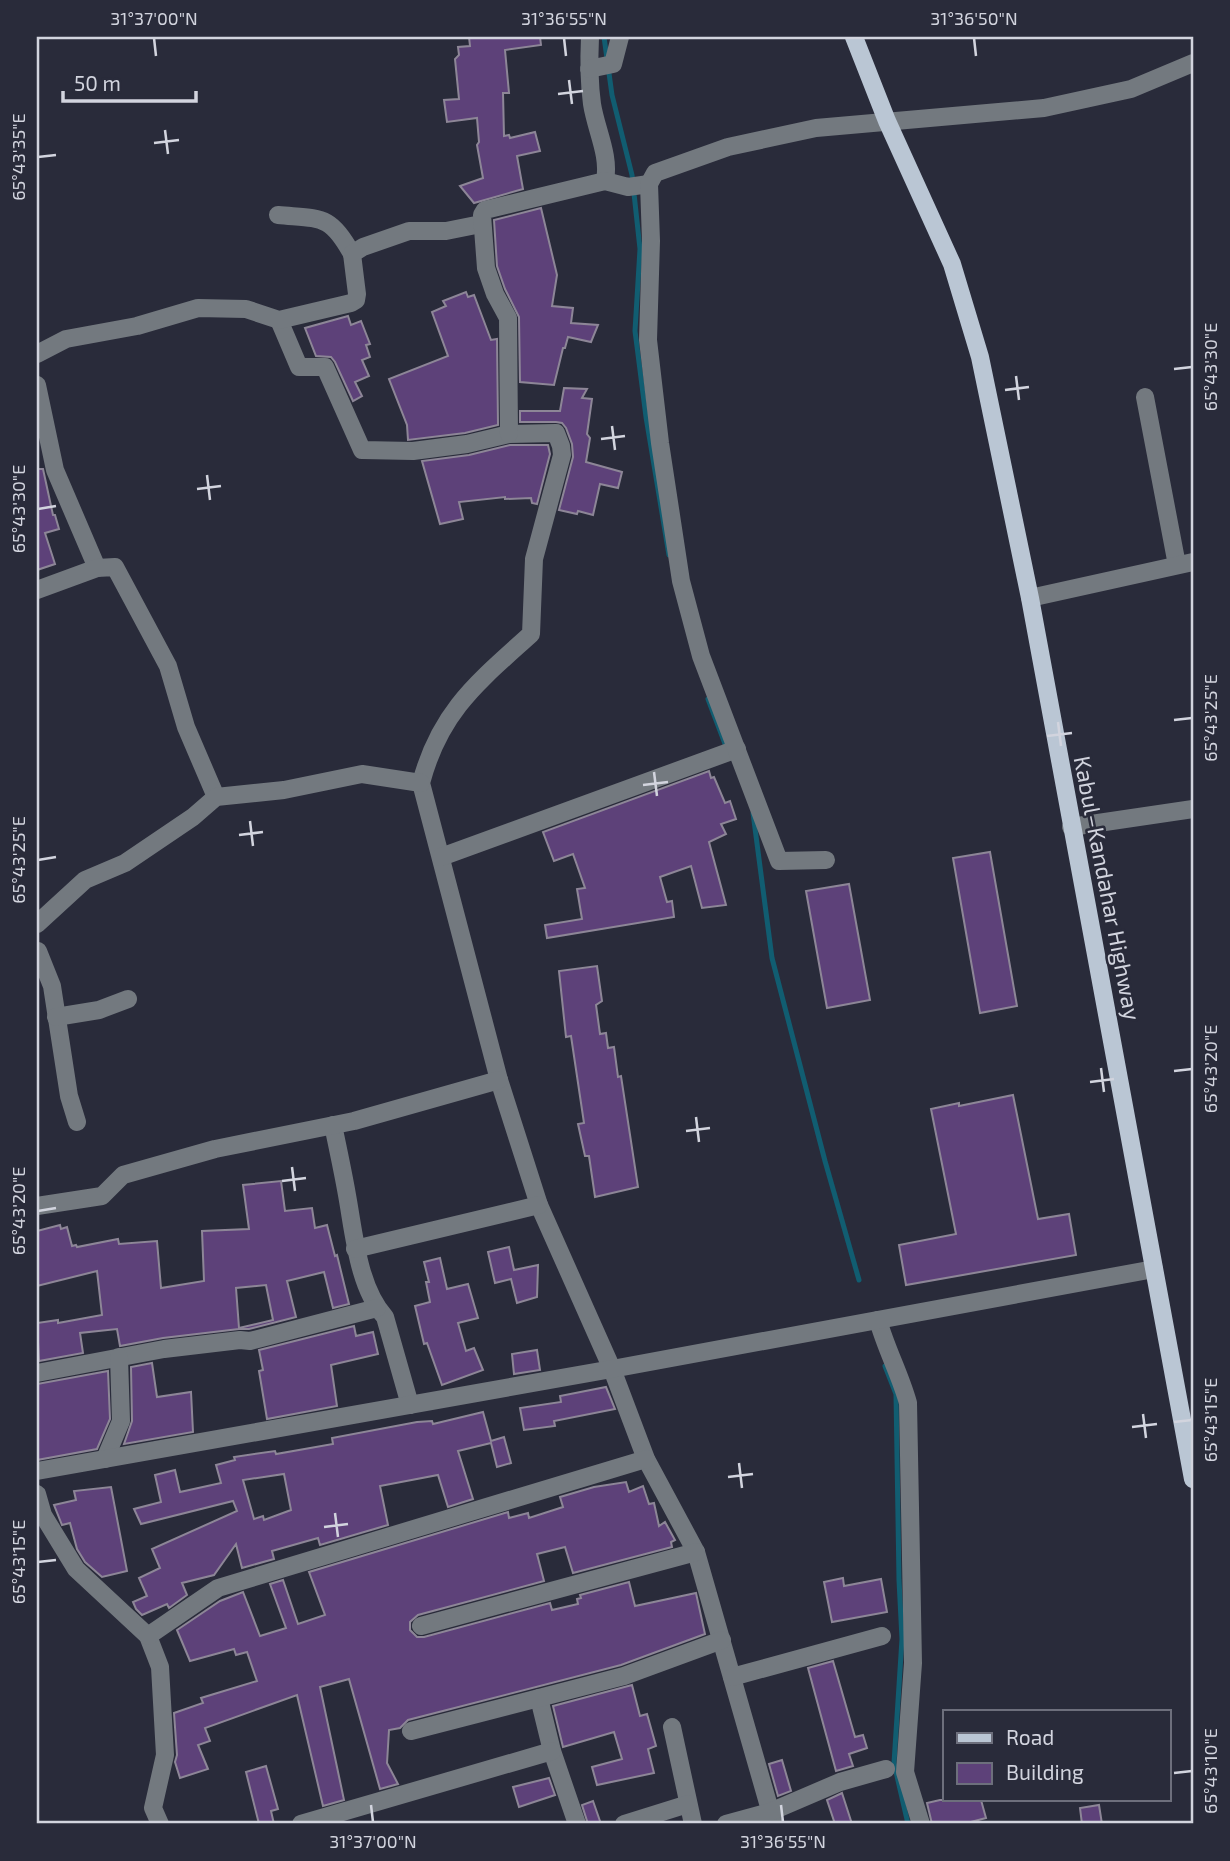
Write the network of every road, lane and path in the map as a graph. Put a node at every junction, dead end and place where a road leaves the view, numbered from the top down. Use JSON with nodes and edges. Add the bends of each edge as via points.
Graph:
{"nodes":[{"id":1,"x":590,"y":37,"type":"edge"},
{"id":2,"x":620,"y":37,"type":"edge"},
{"id":3,"x":854,"y":37,"type":"edge"},
{"id":4,"x":1193,"y":63,"type":"edge"},
{"id":5,"x":589,"y":69,"type":"junction"},
{"id":6,"x":887,"y":121,"type":"junction"},
{"id":7,"x":605,"y":181,"type":"junction"},
{"id":8,"x":649,"y":184,"type":"junction"},
{"id":9,"x":278,"y":215,"type":"dead end"},
{"id":10,"x":481,"y":224,"type":"junction"},
{"id":11,"x":352,"y":254,"type":"junction"},
{"id":12,"x":279,"y":320,"type":"junction"},
{"id":13,"x":37,"y":354,"type":"edge"},
{"id":14,"x":37,"y":385,"type":"edge"},
{"id":15,"x":1146,"y":397,"type":"dead end"},
{"id":16,"x":509,"y":434,"type":"junction"},
{"id":17,"x":1185,"y":563,"type":"edge"},
{"id":18,"x":97,"y":568,"type":"junction"},
{"id":19,"x":37,"y":590,"type":"edge"},
{"id":20,"x":1030,"y":598,"type":"junction"},
{"id":21,"x":729,"y":751,"type":"junction"},
{"id":22,"x":421,"y":783,"type":"junction"},
{"id":23,"x":216,"y":797,"type":"junction"},
{"id":24,"x":1193,"y":809,"type":"edge"},
{"id":25,"x":1071,"y":827,"type":"junction"},
{"id":26,"x":441,"y":857,"type":"junction"},
{"id":27,"x":826,"y":860,"type":"dead end"},
{"id":28,"x":37,"y":924,"type":"edge"},
{"id":29,"x":37,"y":948,"type":"edge"},
{"id":30,"x":128,"y":999,"type":"dead end"},
{"id":31,"x":56,"y":1017,"type":"junction"},
{"id":32,"x":499,"y":1080,"type":"junction"},
{"id":33,"x":77,"y":1122,"type":"dead end"},
{"id":34,"x":333,"y":1125,"type":"junction"},
{"id":35,"x":539,"y":1205,"type":"junction"},
{"id":36,"x":37,"y":1206,"type":"edge"},
{"id":37,"x":355,"y":1249,"type":"junction"},
{"id":38,"x":1154,"y":1269,"type":"junction"},
{"id":39,"x":377,"y":1308,"type":"junction"},
{"id":40,"x":878,"y":1320,"type":"junction"},
{"id":41,"x":118,"y":1357,"type":"junction"},
{"id":42,"x":612,"y":1369,"type":"junction"},
{"id":43,"x":37,"y":1373,"type":"edge"},
{"id":44,"x":410,"y":1405,"type":"junction"},
{"id":45,"x":105,"y":1459,"type":"junction"},
{"id":46,"x":646,"y":1459,"type":"junction"},
{"id":47,"x":37,"y":1471,"type":"edge"},
{"id":48,"x":1193,"y":1479,"type":"edge"},
{"id":49,"x":37,"y":1494,"type":"edge"},
{"id":50,"x":696,"y":1552,"type":"junction"},
{"id":51,"x":421,"y":1626,"type":"dead end"},
{"id":52,"x":148,"y":1636,"type":"junction"},
{"id":53,"x":882,"y":1636,"type":"dead end"},
{"id":54,"x":722,"y":1640,"type":"junction"},
{"id":55,"x":732,"y":1677,"type":"junction"},
{"id":56,"x":539,"y":1698,"type":"junction"},
{"id":57,"x":672,"y":1727,"type":"dead end"},
{"id":58,"x":411,"y":1731,"type":"dead end"},
{"id":59,"x":551,"y":1751,"type":"junction"},
{"id":60,"x":886,"y":1769,"type":"dead end"},
{"id":61,"x":688,"y":1804,"type":"junction"},
{"id":62,"x":772,"y":1818,"type":"edge"},
{"id":63,"x":160,"y":1824,"type":"edge"},
{"id":64,"x":301,"y":1824,"type":"edge"},
{"id":65,"x":577,"y":1824,"type":"edge"},
{"id":66,"x":624,"y":1824,"type":"edge"},
{"id":67,"x":693,"y":1824,"type":"edge"},
{"id":68,"x":726,"y":1824,"type":"edge"},
{"id":69,"x":921,"y":1824,"type":"edge"}],
"edges":[{"from":1,"to":5,"type":"street"},
{"from":2,"to":5,"type":"street","via":[[613,64]]},
{"from":3,"to":6,"type":"main road","name":"Kabul–Kandahar Highway"},
{"from":4,"to":6,"type":"street","via":[[1131,89],[1044,108]]},
{"from":5,"to":7,"type":"street","via":[[592,106],[607,167]]},
{"from":6,"to":8,"type":"street","via":[[816,128],[728,146],[656,173]]},
{"from":6,"to":20,"type":"main road","name":"Kabul–Kandahar Highway","via":[[952,264],[980,356]]},
{"from":7,"to":8,"type":"street","via":[[628,187]]},
{"from":7,"to":10,"type":"street","via":[[485,209]]},
{"from":8,"to":21,"type":"street","via":[[648,340],[660,443],[681,581]]},
{"from":9,"to":11,"type":"street","via":[[321,219],[339,231]]},
{"from":10,"to":11,"type":"street","via":[[446,231],[409,231]]},
{"from":10,"to":16,"type":"street","via":[[486,268],[508,318]]},
{"from":11,"to":12,"type":"street","via":[[356,300]]},
{"from":12,"to":13,"type":"street","via":[[246,309],[198,308],[137,326],[66,339]]},
{"from":12,"to":16,"type":"street","via":[[299,367],[325,368],[362,450],[413,452]]},
{"from":14,"to":18,"type":"street","via":[[55,470]]},
{"from":15,"to":17,"type":"street"},
{"from":16,"to":22,"type":"street","via":[[556,433],[562,455],[534,559],[531,634],[480,679],[446,720]]},
{"from":17,"to":20,"type":"street"},
{"from":18,"to":19,"type":"street"},
{"from":18,"to":23,"type":"street","via":[[115,567],[168,666],[186,727]]},
{"from":20,"to":25,"type":"main road","name":"Kabul–Kandahar Highway"},
{"from":21,"to":26,"type":"street"},
{"from":21,"to":27,"type":"street","via":[[779,861]]},
{"from":22,"to":23,"type":"street","via":[[362,774],[284,790]]},
{"from":22,"to":26,"type":"street"},
{"from":23,"to":28,"type":"street","via":[[125,863],[85,880]]},
{"from":24,"to":25,"type":"street"},
{"from":25,"to":38,"type":"main road","name":"Kabul–Kandahar Highway"},
{"from":26,"to":32,"type":"street"},
{"from":29,"to":31,"type":"street","via":[[52,986]]},
{"from":30,"to":31,"type":"street","via":[[100,1010]]},
{"from":31,"to":33,"type":"street"},
{"from":32,"to":34,"type":"street"},
{"from":32,"to":35,"type":"street"},
{"from":34,"to":36,"type":"street","via":[[215,1149],[123,1175],[102,1196]]},
{"from":34,"to":37,"type":"street"},
{"from":35,"to":37,"type":"street"},
{"from":35,"to":42,"type":"street"},
{"from":37,"to":39,"type":"street"},
{"from":38,"to":40,"type":"street"},
{"from":38,"to":48,"type":"main road","name":"Kabul–Kandahar Highway"},
{"from":39,"to":41,"type":"street","via":[[250,1341]]},
{"from":39,"to":44,"type":"street","via":[[385,1318]]},
{"from":40,"to":42,"type":"street"},
{"from":40,"to":69,"type":"street","via":[[908,1403],[914,1663],[905,1772]]},
{"from":41,"to":43,"type":"street"},
{"from":41,"to":45,"type":"street","via":[[121,1422]]},
{"from":42,"to":44,"type":"street"},
{"from":42,"to":46,"type":"street"},
{"from":44,"to":45,"type":"street"},
{"from":45,"to":47,"type":"street"},
{"from":46,"to":50,"type":"street"},
{"from":46,"to":52,"type":"street","via":[[218,1588]]},
{"from":49,"to":52,"type":"street","via":[[43,1515],[76,1569]]},
{"from":50,"to":51,"type":"street"},
{"from":50,"to":54,"type":"street"},
{"from":52,"to":63,"type":"street","via":[[160,1667],[165,1755],[153,1808]]},
{"from":53,"to":55,"type":"street"},
{"from":54,"to":55,"type":"street"},
{"from":54,"to":56,"type":"street","via":[[624,1676]]},
{"from":55,"to":62,"type":"street"},
{"from":56,"to":58,"type":"street"},
{"from":56,"to":59,"type":"street"},
{"from":57,"to":61,"type":"street"},
{"from":59,"to":64,"type":"street"},
{"from":59,"to":65,"type":"street"},
{"from":60,"to":62,"type":"street","via":[[840,1782]]},
{"from":61,"to":66,"type":"street"},
{"from":61,"to":67,"type":"street"},
{"from":62,"to":68,"type":"street"}]}
